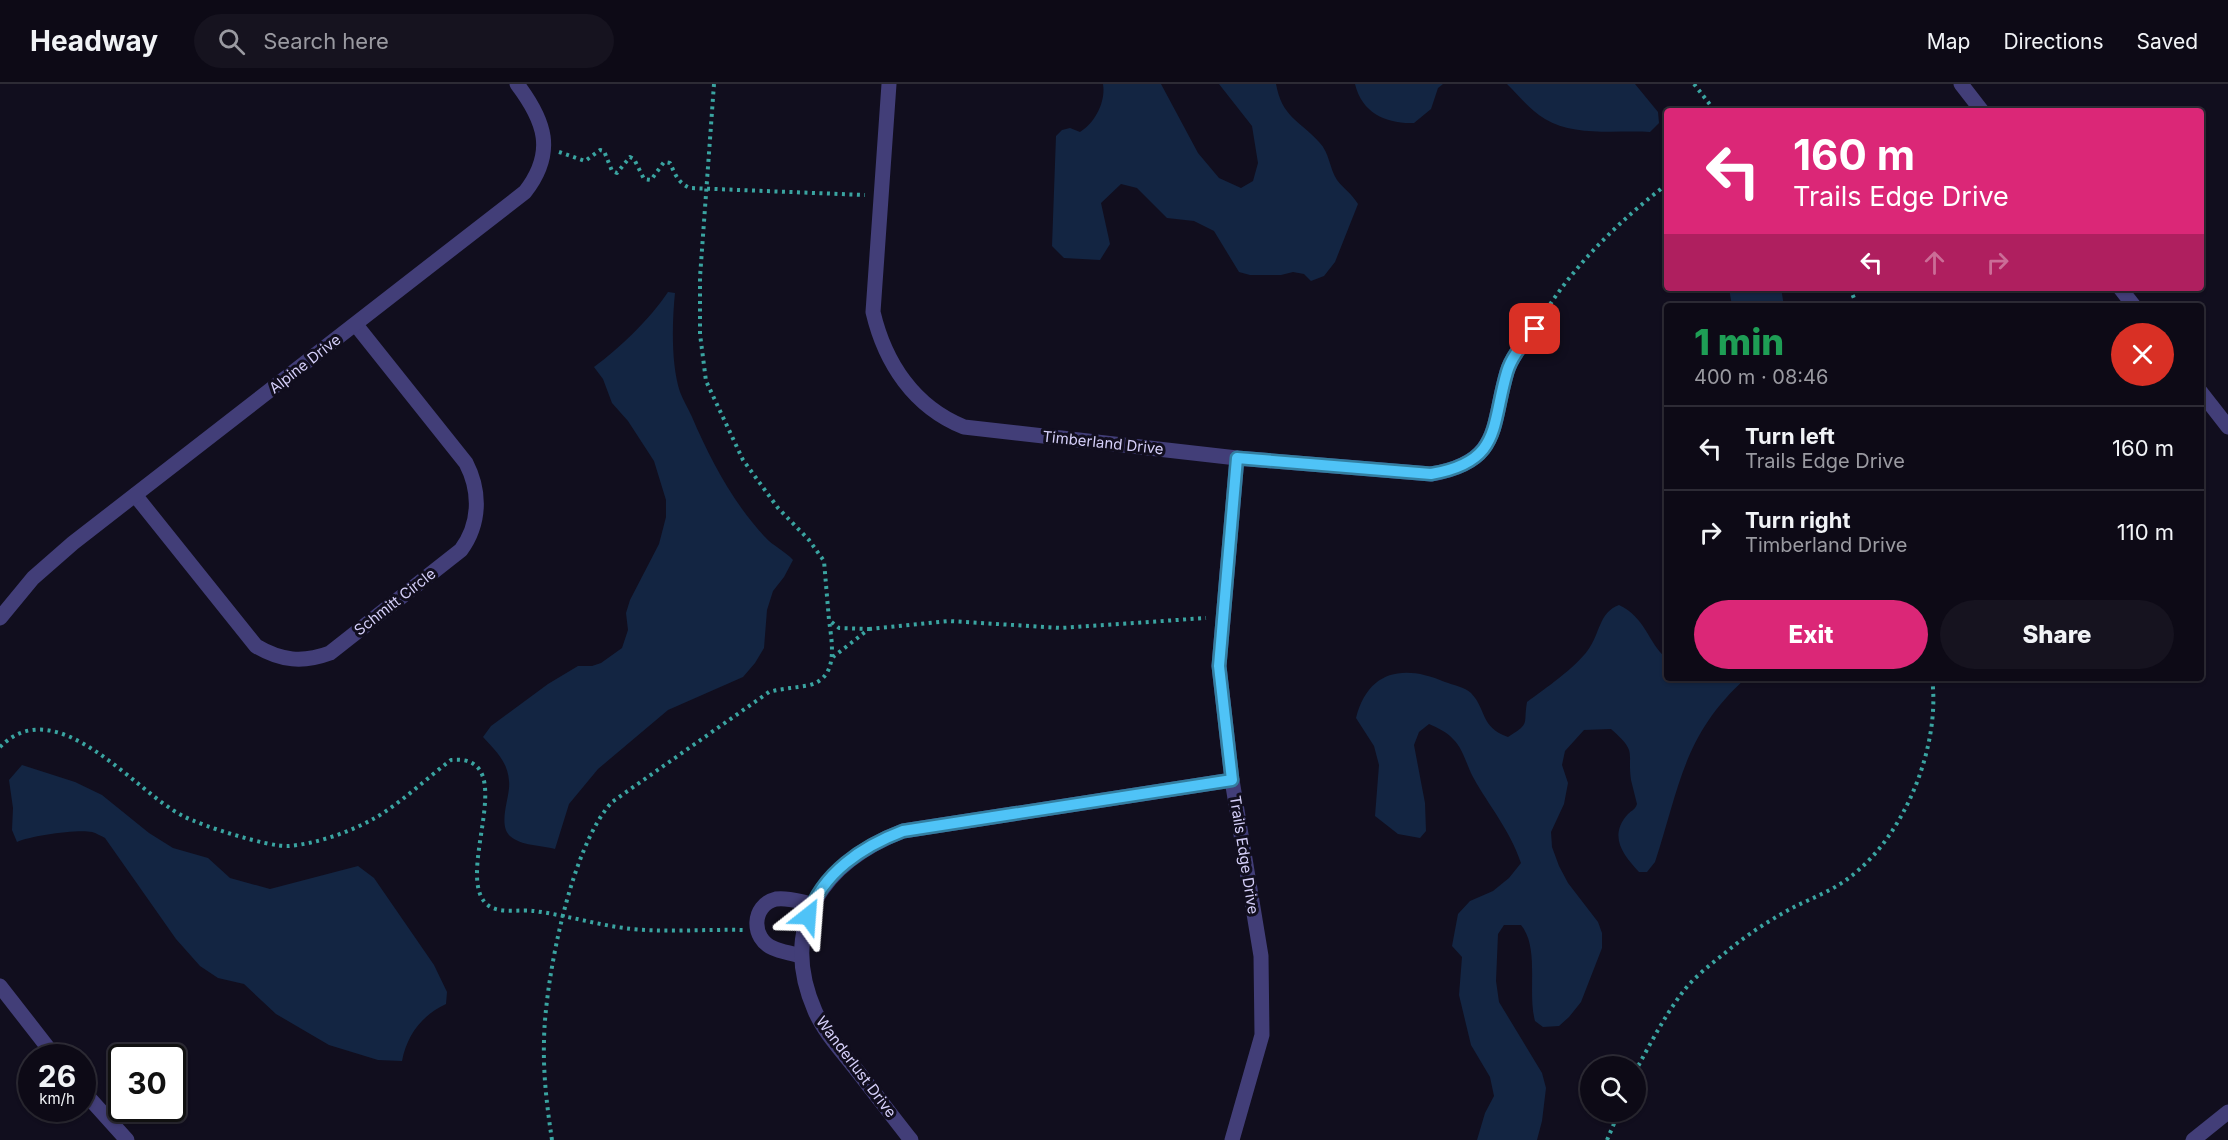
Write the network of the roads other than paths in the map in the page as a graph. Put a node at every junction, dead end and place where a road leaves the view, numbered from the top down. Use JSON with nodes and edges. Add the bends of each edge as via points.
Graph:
{"nodes":[{"id":1,"x":517,"y":84,"type":"edge"},
{"id":2,"x":889,"y":84,"type":"edge"},
{"id":3,"x":1961,"y":84,"type":"edge"},
{"id":4,"x":1980,"y":108,"type":"edge"},
{"id":5,"x":2122,"y":291,"type":"edge"},
{"id":6,"x":2132,"y":303,"type":"edge"},
{"id":7,"x":356,"y":325,"type":"junction"},
{"id":8,"x":1535,"y":329,"type":"road end"},
{"id":9,"x":2204,"y":397,"type":"edge"},
{"id":10,"x":2228,"y":427,"type":"edge"},
{"id":11,"x":1237,"y":458,"type":"junction"},
{"id":12,"x":135,"y":495,"type":"junction"},
{"id":13,"x":0,"y":618,"type":"edge"},
{"id":14,"x":1232,"y":780,"type":"junction"},
{"id":15,"x":812,"y":904,"type":"junction"},
{"id":16,"x":800,"y":956,"type":"junction"},
{"id":17,"x":0,"y":986,"type":"edge"},
{"id":18,"x":45,"y":1044,"type":"edge"},
{"id":19,"x":96,"y":1106,"type":"edge"},
{"id":20,"x":2228,"y":1112,"type":"edge"},
{"id":21,"x":127,"y":1140,"type":"edge"},
{"id":22,"x":911,"y":1140,"type":"edge"},
{"id":23,"x":1232,"y":1140,"type":"edge"},
{"id":24,"x":2193,"y":1140,"type":"edge"}],
"edges":[{"from":1,"to":7,"type":"street","name":"Alpine Drive","via":[[542,125],[544,147],[538,173],[525,192]]},
{"from":2,"to":11,"type":"street","name":"Timberland Drive","via":[[873,312],[878,336],[889,359],[923,403],[944,419],[964,427]]},
{"from":3,"to":4,"type":"street"},
{"from":5,"to":6,"type":"street"},
{"from":7,"to":12,"type":"street","name":"Alpine Drive"},
{"from":7,"to":12,"type":"street","name":"Schmitt Circle","via":[[466,464],[477,500],[469,539],[461,550],[330,653],[291,660],[275,657],[256,646]]},
{"from":8,"to":11,"type":"street","name":"Timberland Drive","via":[[1508,370],[1494,433],[1482,450],[1450,471],[1431,474]]},
{"from":9,"to":10,"type":"street"},
{"from":11,"to":14,"type":"street","name":"Trails Edge Drive","via":[[1219,666]]},
{"from":12,"to":13,"type":"street","name":"Alpine Drive","via":[[33,578]]},
{"from":14,"to":15,"type":"street","name":"Wanderlust Drive","via":[[903,831],[876,841],[857,854],[832,877]]},
{"from":14,"to":23,"type":"street","name":"Trails Edge Drive","via":[[1261,956],[1262,1035]]},
{"from":15,"to":16,"type":"street","name":"Wanderlust Drive"},
{"from":15,"to":16,"type":"street","via":[[785,898],[773,900],[756,917],[757,930],[764,942]]},
{"from":16,"to":22,"type":"street","name":"Wanderlust Drive","via":[[815,1012]]},
{"from":17,"to":18,"type":"street"},
{"from":19,"to":21,"type":"street"},
{"from":20,"to":24,"type":"street"}]}
